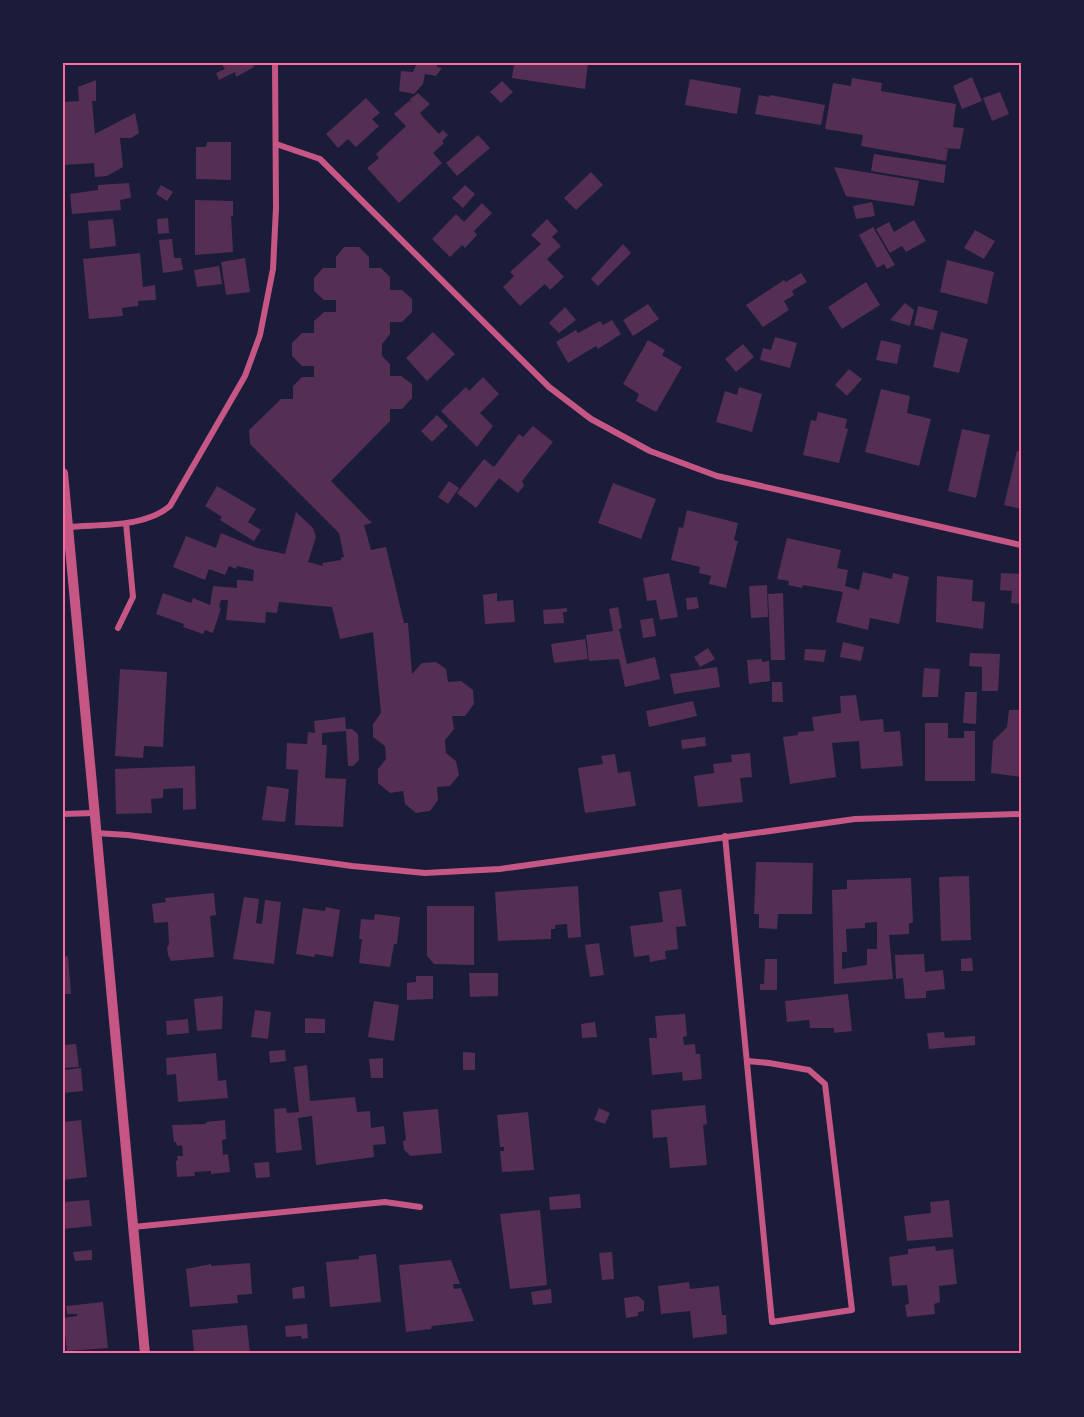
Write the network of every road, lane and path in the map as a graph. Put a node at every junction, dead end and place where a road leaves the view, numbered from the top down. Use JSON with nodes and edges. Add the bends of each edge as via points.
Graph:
{"nodes":[{"id":1,"x":275,"y":63,"type":"edge"},
{"id":2,"x":276,"y":144,"type":"junction"},
{"id":3,"x":63,"y":473,"type":"edge"},
{"id":4,"x":126,"y":523,"type":"junction"},
{"id":5,"x":68,"y":527,"type":"junction"},
{"id":6,"x":1021,"y":545,"type":"edge"},
{"id":7,"x":118,"y":628,"type":"dead end"},
{"id":8,"x":93,"y":813,"type":"junction"},
{"id":9,"x":63,"y":814,"type":"edge"},
{"id":10,"x":1021,"y":814,"type":"edge"},
{"id":11,"x":95,"y":833,"type":"junction"},
{"id":12,"x":724,"y":836,"type":"junction"},
{"id":13,"x":747,"y":1061,"type":"junction"},
{"id":14,"x":420,"y":1207,"type":"dead end"},
{"id":15,"x":133,"y":1227,"type":"junction"},
{"id":16,"x":145,"y":1354,"type":"edge"}],
"edges":[{"from":1,"to":2,"type":"street"},
{"from":2,"to":4,"type":"street","via":[[273,269],[261,335],[245,376],[170,506],[161,513]]},
{"from":2,"to":6,"type":"street","via":[[320,159],[549,387],[591,419],[651,451],[717,476]]},
{"from":3,"to":5,"type":"street"},
{"from":4,"to":5,"type":"street"},
{"from":4,"to":7,"type":"street","via":[[133,597]]},
{"from":5,"to":8,"type":"street"},
{"from":8,"to":9,"type":"street"},
{"from":8,"to":11,"type":"street"},
{"from":10,"to":12,"type":"street","via":[[855,819]]},
{"from":11,"to":12,"type":"street","via":[[425,873],[500,869]]},
{"from":11,"to":15,"type":"street"},
{"from":12,"to":13,"type":"street"},
{"from":13,"to":13,"type":"street","via":[[772,1322],[852,1310],[825,1084],[809,1070]]},
{"from":14,"to":15,"type":"street","via":[[385,1202]]},
{"from":15,"to":16,"type":"street"}]}
